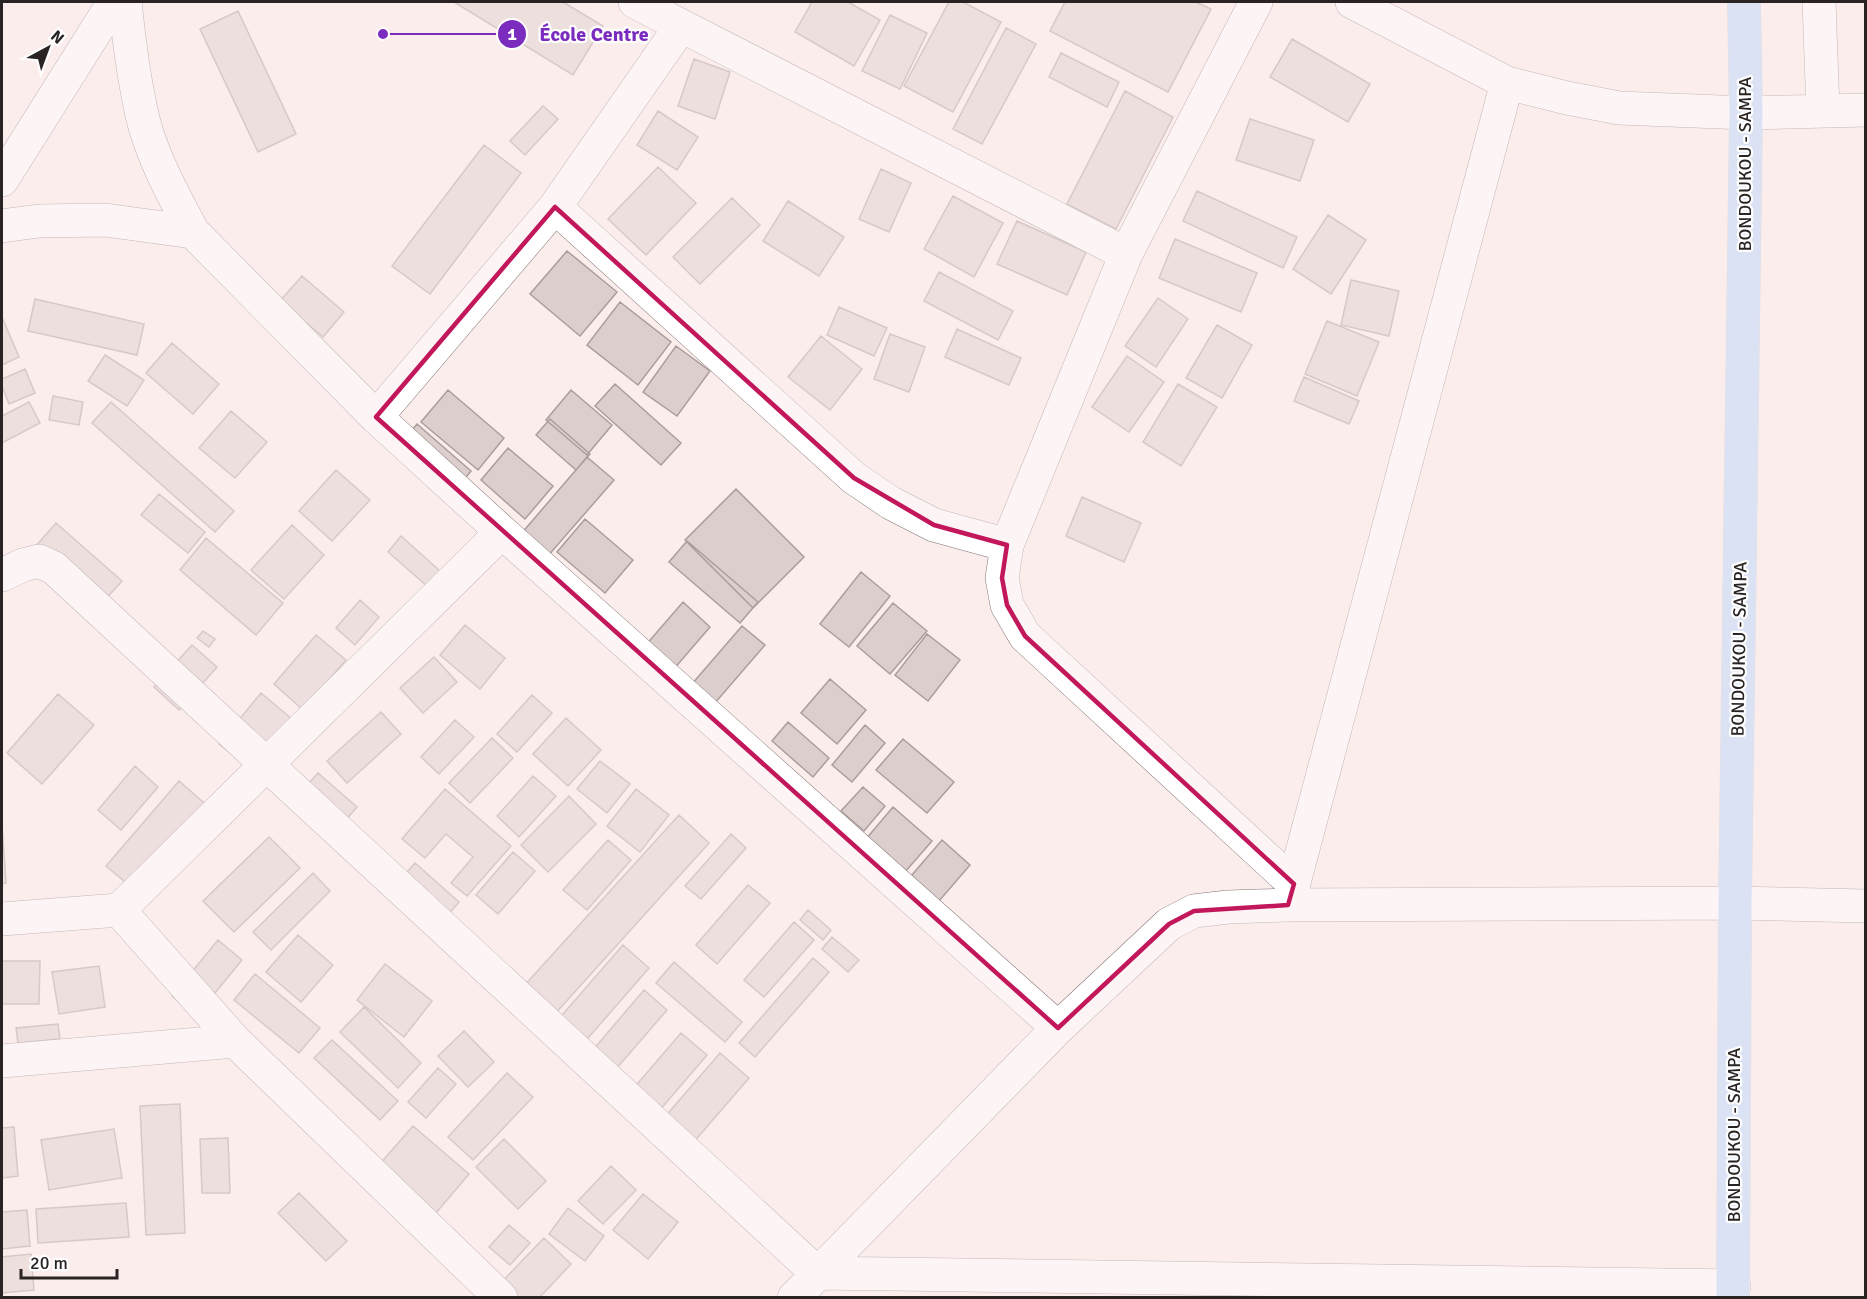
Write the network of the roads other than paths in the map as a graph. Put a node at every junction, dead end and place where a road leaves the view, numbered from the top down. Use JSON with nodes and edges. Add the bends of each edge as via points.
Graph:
{"nodes":[{"id":1,"x":114,"y":2,"type":"edge"},
{"id":2,"x":125,"y":2,"type":"edge"},
{"id":3,"x":635,"y":2,"type":"edge"},
{"id":4,"x":1256,"y":2,"type":"edge"},
{"id":5,"x":1352,"y":2,"type":"edge"},
{"id":6,"x":1744,"y":2,"type":"edge"},
{"id":7,"x":1819,"y":2,"type":"edge"},
{"id":8,"x":681,"y":26,"type":"junction"},
{"id":9,"x":1507,"y":83,"type":"junction"},
{"id":10,"x":1823,"y":111,"type":"junction"},
{"id":11,"x":1866,"y":111,"type":"edge"},
{"id":12,"x":1746,"y":113,"type":"junction"},
{"id":13,"x":2,"y":180,"type":"edge"},
{"id":14,"x":555,"y":207,"type":"junction"},
{"id":15,"x":2,"y":226,"type":"edge"},
{"id":16,"x":193,"y":232,"type":"junction"},
{"id":17,"x":1126,"y":254,"type":"junction"},
{"id":18,"x":376,"y":417,"type":"junction"},
{"id":19,"x":502,"y":532,"type":"junction"},
{"id":20,"x":1008,"y":545,"type":"junction"},
{"id":21,"x":2,"y":575,"type":"edge"},
{"id":22,"x":265,"y":764,"type":"junction"},
{"id":23,"x":1291,"y":894,"type":"junction"},
{"id":24,"x":1735,"y":903,"type":"junction"},
{"id":25,"x":1866,"y":906,"type":"edge"},
{"id":26,"x":119,"y":910,"type":"junction"},
{"id":27,"x":2,"y":919,"type":"edge"},
{"id":28,"x":1058,"y":1028,"type":"junction"},
{"id":29,"x":235,"y":1041,"type":"junction"},
{"id":30,"x":2,"y":1061,"type":"edge"},
{"id":31,"x":817,"y":1273,"type":"junction"},
{"id":32,"x":1733,"y":1292,"type":"edge"},
{"id":33,"x":501,"y":1298,"type":"edge"},
{"id":34,"x":794,"y":1298,"type":"edge"}],
"edges":[{"from":1,"to":13,"type":"street"},
{"from":2,"to":16,"type":"street","via":[[144,121],[165,180]]},
{"from":3,"to":8,"type":"street"},
{"from":4,"to":17,"type":"street"},
{"from":5,"to":9,"type":"street"},
{"from":6,"to":12,"type":"main road","name":"BONDOUKOU - SAMPA"},
{"from":7,"to":10,"type":"street"},
{"from":8,"to":14,"type":"street"},
{"from":8,"to":17,"type":"street"},
{"from":9,"to":12,"type":"street","via":[[1618,108]]},
{"from":9,"to":23,"type":"street"},
{"from":10,"to":11,"type":"street"},
{"from":10,"to":12,"type":"street"},
{"from":12,"to":24,"type":"main road","name":"BONDOUKOU - SAMPA"},
{"from":14,"to":18,"type":"street"},
{"from":14,"to":20,"type":"street","via":[[854,478],[934,525]]},
{"from":15,"to":16,"type":"street","via":[[105,220]]},
{"from":16,"to":18,"type":"street"},
{"from":17,"to":20,"type":"street"},
{"from":18,"to":19,"type":"street"},
{"from":19,"to":22,"type":"street"},
{"from":19,"to":28,"type":"street"},
{"from":20,"to":23,"type":"street","via":[[1002,578],[1008,606],[1025,636]]},
{"from":21,"to":22,"type":"street","via":[[39,561],[54,568]]},
{"from":22,"to":26,"type":"street"},
{"from":22,"to":31,"type":"street"},
{"from":23,"to":24,"type":"street"},
{"from":23,"to":28,"type":"street","via":[[1194,911],[1170,924]]},
{"from":24,"to":25,"type":"street"},
{"from":24,"to":32,"type":"main road","name":"BONDOUKOU - SAMPA"},
{"from":26,"to":27,"type":"street"},
{"from":26,"to":29,"type":"street"},
{"from":28,"to":31,"type":"street"},
{"from":29,"to":30,"type":"street"},
{"from":29,"to":33,"type":"street"},
{"from":31,"to":32,"type":"street"},
{"from":31,"to":34,"type":"street"}]}
